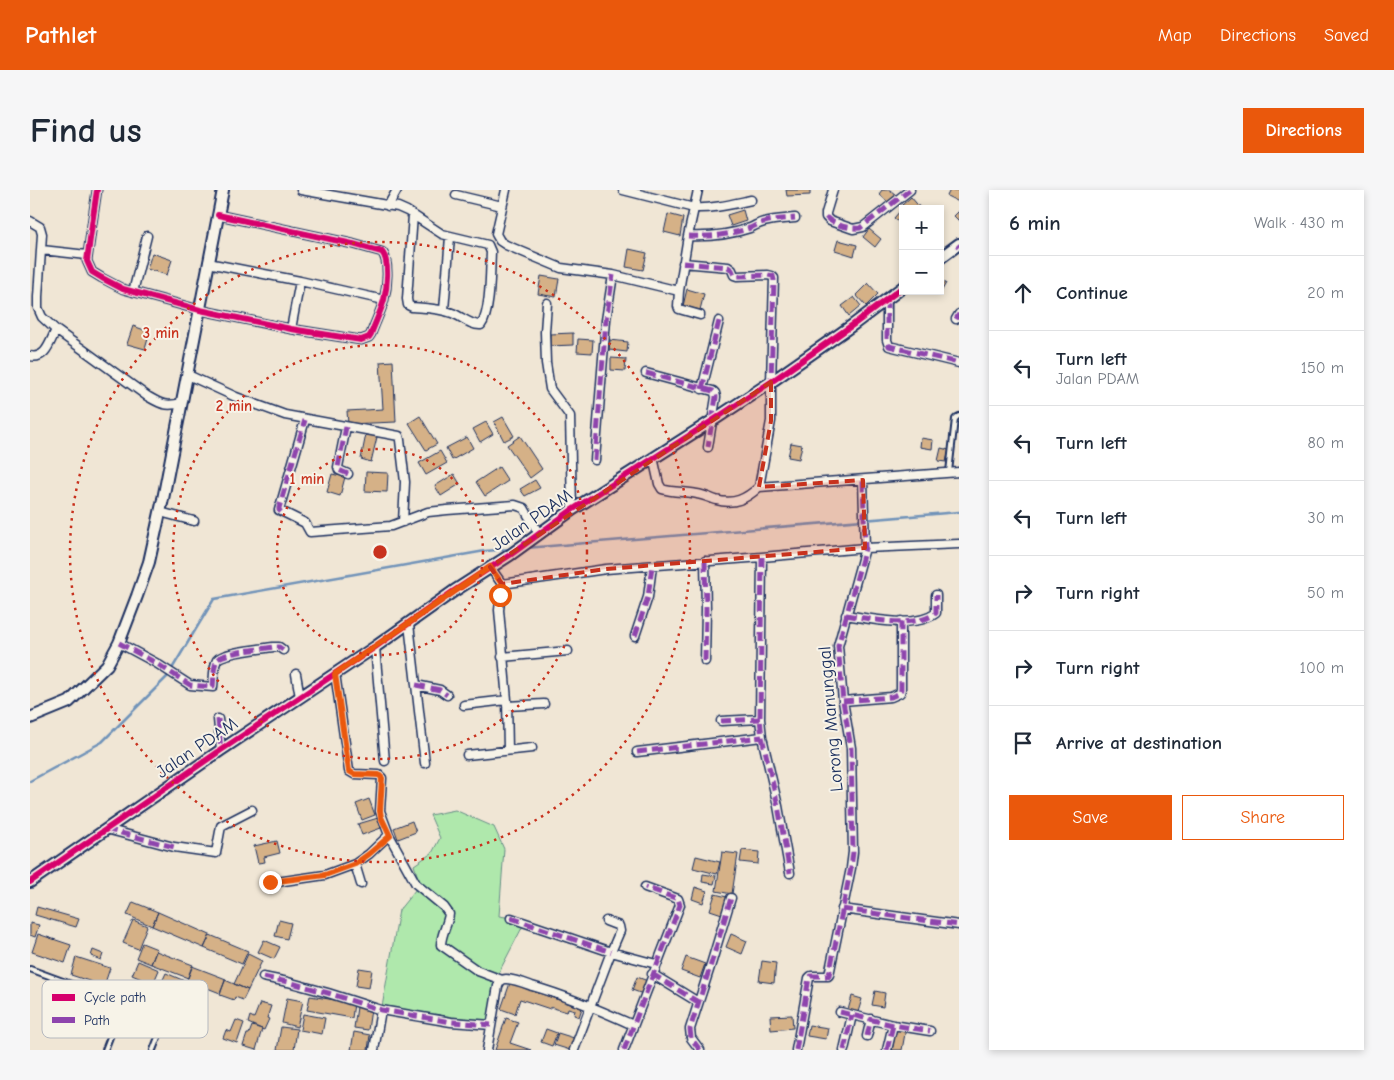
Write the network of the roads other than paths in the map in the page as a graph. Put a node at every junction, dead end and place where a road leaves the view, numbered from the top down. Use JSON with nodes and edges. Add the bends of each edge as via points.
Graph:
{"nodes":[{"id":1,"x":98,"y":190,"type":"edge"},
{"id":2,"x":223,"y":190,"type":"edge"},
{"id":3,"x":300,"y":190,"type":"edge"},
{"id":4,"x":397,"y":190,"type":"edge"},
{"id":5,"x":506,"y":190,"type":"edge"},
{"id":6,"x":623,"y":190,"type":"edge"},
{"id":7,"x":698,"y":190,"type":"edge"},
{"id":8,"x":833,"y":190,"type":"edge"},
{"id":9,"x":910,"y":190,"type":"edge"},
{"id":10,"x":322,"y":192,"type":"edge"},
{"id":11,"x":456,"y":195,"type":"dead end"},
{"id":12,"x":751,"y":200,"type":"dead end"},
{"id":13,"x":388,"y":206,"type":"junction"},
{"id":14,"x":502,"y":206,"type":"junction"},
{"id":15,"x":694,"y":208,"type":"junction"},
{"id":16,"x":218,"y":215,"type":"junction"},
{"id":17,"x":413,"y":215,"type":"junction"},
{"id":18,"x":795,"y":218,"type":"dead end"},
{"id":19,"x":30,"y":220,"type":"edge"},
{"id":20,"x":147,"y":236,"type":"dead end"},
{"id":21,"x":688,"y":236,"type":"junction"},
{"id":22,"x":450,"y":237,"type":"junction"},
{"id":23,"x":958,"y":245,"type":"edge"},
{"id":24,"x":42,"y":250,"type":"junction"},
{"id":25,"x":87,"y":255,"type":"junction"},
{"id":26,"x":944,"y":255,"type":"edge"},
{"id":27,"x":208,"y":263,"type":"junction"},
{"id":28,"x":683,"y":263,"type":"junction"},
{"id":29,"x":613,"y":275,"type":"junction"},
{"id":30,"x":300,"y":281,"type":"junction"},
{"id":31,"x":899,"y":290,"type":"edge"},
{"id":32,"x":679,"y":291,"type":"junction"},
{"id":33,"x":133,"y":292,"type":"junction"},
{"id":34,"x":887,"y":299,"type":"junction"},
{"id":35,"x":384,"y":300,"type":"junction"},
{"id":36,"x":547,"y":303,"type":"dead end"},
{"id":37,"x":200,"y":310,"type":"junction"},
{"id":38,"x":444,"y":310,"type":"junction"},
{"id":39,"x":700,"y":315,"type":"dead end"},
{"id":40,"x":719,"y":321,"type":"dead end"},
{"id":41,"x":291,"y":329,"type":"junction"},
{"id":42,"x":56,"y":330,"type":"junction"},
{"id":43,"x":30,"y":356,"type":"edge"},
{"id":44,"x":959,"y":363,"type":"edge"},
{"id":45,"x":646,"y":373,"type":"dead end"},
{"id":46,"x":188,"y":375,"type":"junction"},
{"id":47,"x":771,"y":382,"type":"junction"},
{"id":48,"x":702,"y":389,"type":"junction"},
{"id":49,"x":182,"y":403,"type":"junction"},
{"id":50,"x":959,"y":416,"type":"edge"},
{"id":51,"x":305,"y":420,"type":"junction"},
{"id":52,"x":712,"y":421,"type":"junction"},
{"id":53,"x":346,"y":427,"type":"junction"},
{"id":54,"x":708,"y":447,"type":"dead end"},
{"id":55,"x":653,"y":458,"type":"junction"},
{"id":56,"x":595,"y":460,"type":"dead end"},
{"id":57,"x":949,"y":472,"type":"junction"},
{"id":58,"x":959,"y":472,"type":"edge"},
{"id":59,"x":348,"y":474,"type":"dead end"},
{"id":60,"x":863,"y":480,"type":"junction"},
{"id":61,"x":758,"y":487,"type":"junction"},
{"id":62,"x":572,"y":510,"type":"junction"},
{"id":63,"x":160,"y":512,"type":"junction"},
{"id":64,"x":194,"y":522,"type":"dead end"},
{"id":65,"x":403,"y":522,"type":"junction"},
{"id":66,"x":535,"y":537,"type":"junction"},
{"id":67,"x":959,"y":544,"type":"edge"},
{"id":68,"x":865,"y":548,"type":"junction"},
{"id":69,"x":762,"y":557,"type":"junction"},
{"id":70,"x":705,"y":562,"type":"junction"},
{"id":71,"x":652,"y":566,"type":"junction"},
{"id":72,"x":490,"y":567,"type":"junction"},
{"id":73,"x":502,"y":584,"type":"junction"},
{"id":74,"x":936,"y":595,"type":"dead end"},
{"id":75,"x":846,"y":615,"type":"junction"},
{"id":76,"x":901,"y":621,"type":"junction"},
{"id":77,"x":409,"y":624,"type":"junction"},
{"id":78,"x":635,"y":636,"type":"dead end"},
{"id":79,"x":119,"y":643,"type":"junction"},
{"id":80,"x":375,"y":647,"type":"junction"},
{"id":81,"x":283,"y":650,"type":"dead end"},
{"id":82,"x":568,"y":651,"type":"dead end"},
{"id":83,"x":502,"y":657,"type":"junction"},
{"id":84,"x":705,"y":661,"type":"dead end"},
{"id":85,"x":296,"y":674,"type":"dead end"},
{"id":86,"x":335,"y":674,"type":"junction"},
{"id":87,"x":416,"y":686,"type":"junction"},
{"id":88,"x":447,"y":695,"type":"dead end"},
{"id":89,"x":300,"y":698,"type":"junction"},
{"id":90,"x":843,"y":701,"type":"junction"},
{"id":91,"x":507,"y":703,"type":"junction"},
{"id":92,"x":544,"y":704,"type":"dead end"},
{"id":93,"x":464,"y":705,"type":"dead end"},
{"id":94,"x":30,"y":718,"type":"edge"},
{"id":95,"x":218,"y":719,"type":"dead end"},
{"id":96,"x":760,"y":719,"type":"junction"},
{"id":97,"x":721,"y":721,"type":"dead end"},
{"id":98,"x":762,"y":737,"type":"junction"},
{"id":99,"x":532,"y":748,"type":"dead end"},
{"id":100,"x":220,"y":750,"type":"junction"},
{"id":101,"x":508,"y":750,"type":"junction"},
{"id":102,"x":637,"y":752,"type":"dead end"},
{"id":103,"x":467,"y":754,"type":"dead end"},
{"id":104,"x":385,"y":761,"type":"dead end"},
{"id":105,"x":425,"y":763,"type":"dead end"},
{"id":106,"x":252,"y":810,"type":"dead end"},
{"id":107,"x":106,"y":829,"type":"junction"},
{"id":108,"x":390,"y":836,"type":"junction"},
{"id":109,"x":355,"y":864,"type":"junction"},
{"id":110,"x":790,"y":873,"type":"dead end"},
{"id":111,"x":30,"y":882,"type":"edge"},
{"id":112,"x":270,"y":882,"type":"dead end"},
{"id":113,"x":361,"y":884,"type":"dead end"},
{"id":114,"x":645,"y":887,"type":"dead end"},
{"id":115,"x":731,"y":898,"type":"dead end"},
{"id":116,"x":842,"y":909,"type":"junction"},
{"id":117,"x":511,"y":918,"type":"dead end"},
{"id":118,"x":606,"y":921,"type":"dead end"},
{"id":119,"x":959,"y":925,"type":"edge"},
{"id":120,"x":610,"y":952,"type":"junction"},
{"id":121,"x":656,"y":964,"type":"junction"},
{"id":122,"x":30,"y":969,"type":"edge"},
{"id":123,"x":652,"y":974,"type":"junction"},
{"id":124,"x":263,"y":977,"type":"dead end"},
{"id":125,"x":59,"y":980,"type":"edge"},
{"id":126,"x":502,"y":980,"type":"junction"},
{"id":127,"x":698,"y":1002,"type":"junction"},
{"id":128,"x":590,"y":1006,"type":"junction"},
{"id":129,"x":381,"y":1010,"type":"junction"},
{"id":130,"x":840,"y":1012,"type":"dead end"},
{"id":131,"x":852,"y":1015,"type":"junction"},
{"id":132,"x":870,"y":1020,"type":"junction"},
{"id":133,"x":491,"y":1025,"type":"junction"},
{"id":134,"x":633,"y":1025,"type":"junction"},
{"id":135,"x":892,"y":1025,"type":"junction"},
{"id":136,"x":930,"y":1031,"type":"dead end"},
{"id":137,"x":867,"y":1036,"type":"dead end"},
{"id":138,"x":110,"y":1038,"type":"edge"},
{"id":139,"x":158,"y":1038,"type":"edge"},
{"id":140,"x":626,"y":1049,"type":"edge"},
{"id":141,"x":105,"y":1050,"type":"edge"},
{"id":142,"x":153,"y":1050,"type":"edge"},
{"id":143,"x":374,"y":1050,"type":"edge"},
{"id":144,"x":487,"y":1050,"type":"edge"},
{"id":145,"x":574,"y":1050,"type":"edge"},
{"id":146,"x":700,"y":1050,"type":"edge"},
{"id":147,"x":796,"y":1050,"type":"edge"},
{"id":148,"x":844,"y":1050,"type":"edge"},
{"id":149,"x":887,"y":1050,"type":"edge"}],
"edges":[{"from":1,"to":25,"type":"street"},
{"from":2,"to":16,"type":"street"},
{"from":3,"to":10,"type":"street"},
{"from":4,"to":13,"type":"street"},
{"from":5,"to":14,"type":"street"},
{"from":6,"to":15,"type":"street"},
{"from":7,"to":15,"type":"street"},
{"from":8,"to":9,"type":"street","via":[[826,217],[853,229],[863,226]]},
{"from":10,"to":13,"type":"street"},
{"from":11,"to":14,"type":"street"},
{"from":12,"to":15,"type":"street"},
{"from":13,"to":17,"type":"street"},
{"from":14,"to":29,"type":"street","via":[[496,234],[506,245],[561,268]]},
{"from":15,"to":21,"type":"street"},
{"from":16,"to":27,"type":"street"},
{"from":16,"to":35,"type":"street","via":[[382,252],[387,271]]},
{"from":17,"to":22,"type":"street"},
{"from":17,"to":38,"type":"street","via":[[408,304]]},
{"from":18,"to":21,"type":"street","via":[[762,222],[724,235]]},
{"from":19,"to":24,"type":"street","via":[[42,230]]},
{"from":20,"to":33,"type":"street"},
{"from":21,"to":28,"type":"street"},
{"from":22,"to":38,"type":"street"},
{"from":22,"to":38,"type":"street","via":[[489,246],[488,307],[479,326]]},
{"from":23,"to":26,"type":"street"},
{"from":24,"to":25,"type":"street"},
{"from":24,"to":42,"type":"street","via":[[38,308],[42,317]]},
{"from":25,"to":33,"type":"street","via":[[92,272]]},
{"from":27,"to":30,"type":"street"},
{"from":27,"to":37,"type":"street"},
{"from":28,"to":32,"type":"street"},
{"from":28,"to":47,"type":"street","via":[[728,268],[737,276],[773,276]]},
{"from":29,"to":32,"type":"street"},
{"from":29,"to":56,"type":"street","via":[[606,320]]},
{"from":30,"to":35,"type":"street"},
{"from":30,"to":41,"type":"street"},
{"from":31,"to":34,"type":"street","name":"Jalan PDAM"},
{"from":32,"to":39,"type":"street","via":[[679,309]]},
{"from":33,"to":37,"type":"street"},
{"from":34,"to":44,"type":"street","via":[[889,346]]},
{"from":34,"to":47,"type":"street","name":"Jalan PDAM"},
{"from":35,"to":41,"type":"street","via":[[371,334],[361,340]]},
{"from":36,"to":62,"type":"street","via":[[546,363],[550,389],[570,416]]},
{"from":37,"to":41,"type":"street"},
{"from":37,"to":46,"type":"street"},
{"from":40,"to":48,"type":"street"},
{"from":42,"to":43,"type":"street","via":[[43,354]]},
{"from":42,"to":49,"type":"street","via":[[153,400],[169,406]]},
{"from":45,"to":48,"type":"street"},
{"from":46,"to":49,"type":"street"},
{"from":46,"to":51,"type":"street","via":[[236,397]]},
{"from":47,"to":52,"type":"street","name":"Jalan PDAM"},
{"from":47,"to":61,"type":"street","via":[[772,421]]},
{"from":48,"to":52,"type":"street","via":[[716,394]]},
{"from":49,"to":63,"type":"street"},
{"from":50,"to":57,"type":"lane","via":[[955,419]]},
{"from":51,"to":53,"type":"street"},
{"from":51,"to":65,"type":"street","via":[[279,511],[305,523],[310,532],[381,527]]},
{"from":52,"to":54,"type":"street"},
{"from":52,"to":55,"type":"street","name":"Jalan PDAM"},
{"from":53,"to":59,"type":"street","via":[[338,467]]},
{"from":53,"to":65,"type":"street","via":[[400,438],[405,482]]},
{"from":55,"to":61,"type":"street","via":[[659,484],[671,492],[732,502],[749,496]]},
{"from":55,"to":62,"type":"street","name":"Jalan PDAM"},
{"from":57,"to":58,"type":"street"},
{"from":57,"to":60,"type":"street"},
{"from":60,"to":61,"type":"street"},
{"from":60,"to":68,"type":"street","name":"Lorong Manunggal"},
{"from":62,"to":66,"type":"street","name":"Jalan PDAM"},
{"from":63,"to":64,"type":"street"},
{"from":63,"to":79,"type":"street","via":[[147,569]]},
{"from":65,"to":66,"type":"street","via":[[428,512],[515,505],[524,508]]},
{"from":66,"to":72,"type":"street","name":"Jalan PDAM"},
{"from":67,"to":68,"type":"street"},
{"from":68,"to":69,"type":"street"},
{"from":68,"to":75,"type":"street","name":"Lorong Manunggal"},
{"from":69,"to":70,"type":"street"},
{"from":69,"to":96,"type":"street"},
{"from":70,"to":71,"type":"street"},
{"from":70,"to":84,"type":"street"},
{"from":71,"to":73,"type":"street","via":[[606,569]]},
{"from":71,"to":78,"type":"street","via":[[648,597]]},
{"from":72,"to":73,"type":"street"},
{"from":72,"to":77,"type":"street","name":"Jalan PDAM"},
{"from":73,"to":83,"type":"street","via":[[499,610]]},
{"from":74,"to":76,"type":"street","via":[[937,612],[934,615]]},
{"from":75,"to":76,"type":"street"},
{"from":75,"to":90,"type":"street","name":"Lorong Manunggal","via":[[838,646]]},
{"from":76,"to":90,"type":"street","via":[[900,693],[891,698]]},
{"from":77,"to":80,"type":"street","name":"Jalan PDAM"},
{"from":77,"to":87,"type":"street"},
{"from":79,"to":81,"type":"street","via":[[192,686],[213,687],[216,663],[220,658],[235,652],[279,647]]},
{"from":79,"to":94,"type":"street","via":[[107,664],[69,702]]},
{"from":80,"to":86,"type":"street","name":"Jalan PDAM"},
{"from":80,"to":104,"type":"street"},
{"from":82,"to":83,"type":"street"},
{"from":83,"to":91,"type":"street"},
{"from":85,"to":89,"type":"street"},
{"from":86,"to":89,"type":"street","name":"Jalan PDAM"},
{"from":86,"to":108,"type":"street","via":[[349,771],[382,778],[380,811]]},
{"from":87,"to":88,"type":"street","via":[[440,690]]},
{"from":87,"to":105,"type":"street"},
{"from":89,"to":100,"type":"street","name":"Jalan PDAM"},
{"from":90,"to":116,"type":"street","name":"Lorong Manunggal","via":[[851,748],[853,834],[852,861]]},
{"from":91,"to":92,"type":"street"},
{"from":91,"to":93,"type":"street"},
{"from":91,"to":101,"type":"street"},
{"from":95,"to":100,"type":"street"},
{"from":96,"to":97,"type":"street"},
{"from":96,"to":98,"type":"street"},
{"from":98,"to":102,"type":"street"},
{"from":98,"to":110,"type":"street"},
{"from":99,"to":101,"type":"street"},
{"from":100,"to":107,"type":"street","name":"Jalan PDAM"},
{"from":101,"to":103,"type":"street"},
{"from":106,"to":107,"type":"street","via":[[221,826],[216,853],[174,847]]},
{"from":107,"to":111,"type":"street","name":"Jalan PDAM"},
{"from":108,"to":109,"type":"street"},
{"from":108,"to":126,"type":"street","via":[[416,884],[448,911],[442,946],[478,971]]},
{"from":109,"to":112,"type":"street","via":[[325,875]]},
{"from":109,"to":113,"type":"street"},
{"from":114,"to":121,"type":"street","via":[[680,902]]},
{"from":115,"to":127,"type":"street"},
{"from":116,"to":119,"type":"street"},
{"from":116,"to":147,"type":"street","name":"Lorong Manunggal","via":[[829,975],[809,978]]},
{"from":117,"to":120,"type":"street"},
{"from":118,"to":120,"type":"street","via":[[620,927]]},
{"from":120,"to":121,"type":"street"},
{"from":120,"to":128,"type":"street"},
{"from":121,"to":123,"type":"street"},
{"from":122,"to":125,"type":"lane"},
{"from":123,"to":127,"type":"street"},
{"from":123,"to":134,"type":"street"},
{"from":124,"to":129,"type":"street"},
{"from":126,"to":128,"type":"street","via":[[547,990]]},
{"from":126,"to":133,"type":"street"},
{"from":127,"to":146,"type":"street","via":[[689,1033]]},
{"from":128,"to":134,"type":"street"},
{"from":128,"to":145,"type":"street"},
{"from":129,"to":133,"type":"street"},
{"from":129,"to":143,"type":"street"},
{"from":130,"to":131,"type":"street"},
{"from":131,"to":132,"type":"street"},
{"from":131,"to":148,"type":"street"},
{"from":132,"to":135,"type":"street"},
{"from":132,"to":137,"type":"street"},
{"from":133,"to":144,"type":"street"},
{"from":134,"to":140,"type":"street"},
{"from":135,"to":136,"type":"street"},
{"from":135,"to":149,"type":"street"},
{"from":138,"to":141,"type":"lane"},
{"from":139,"to":142,"type":"lane"}]}
